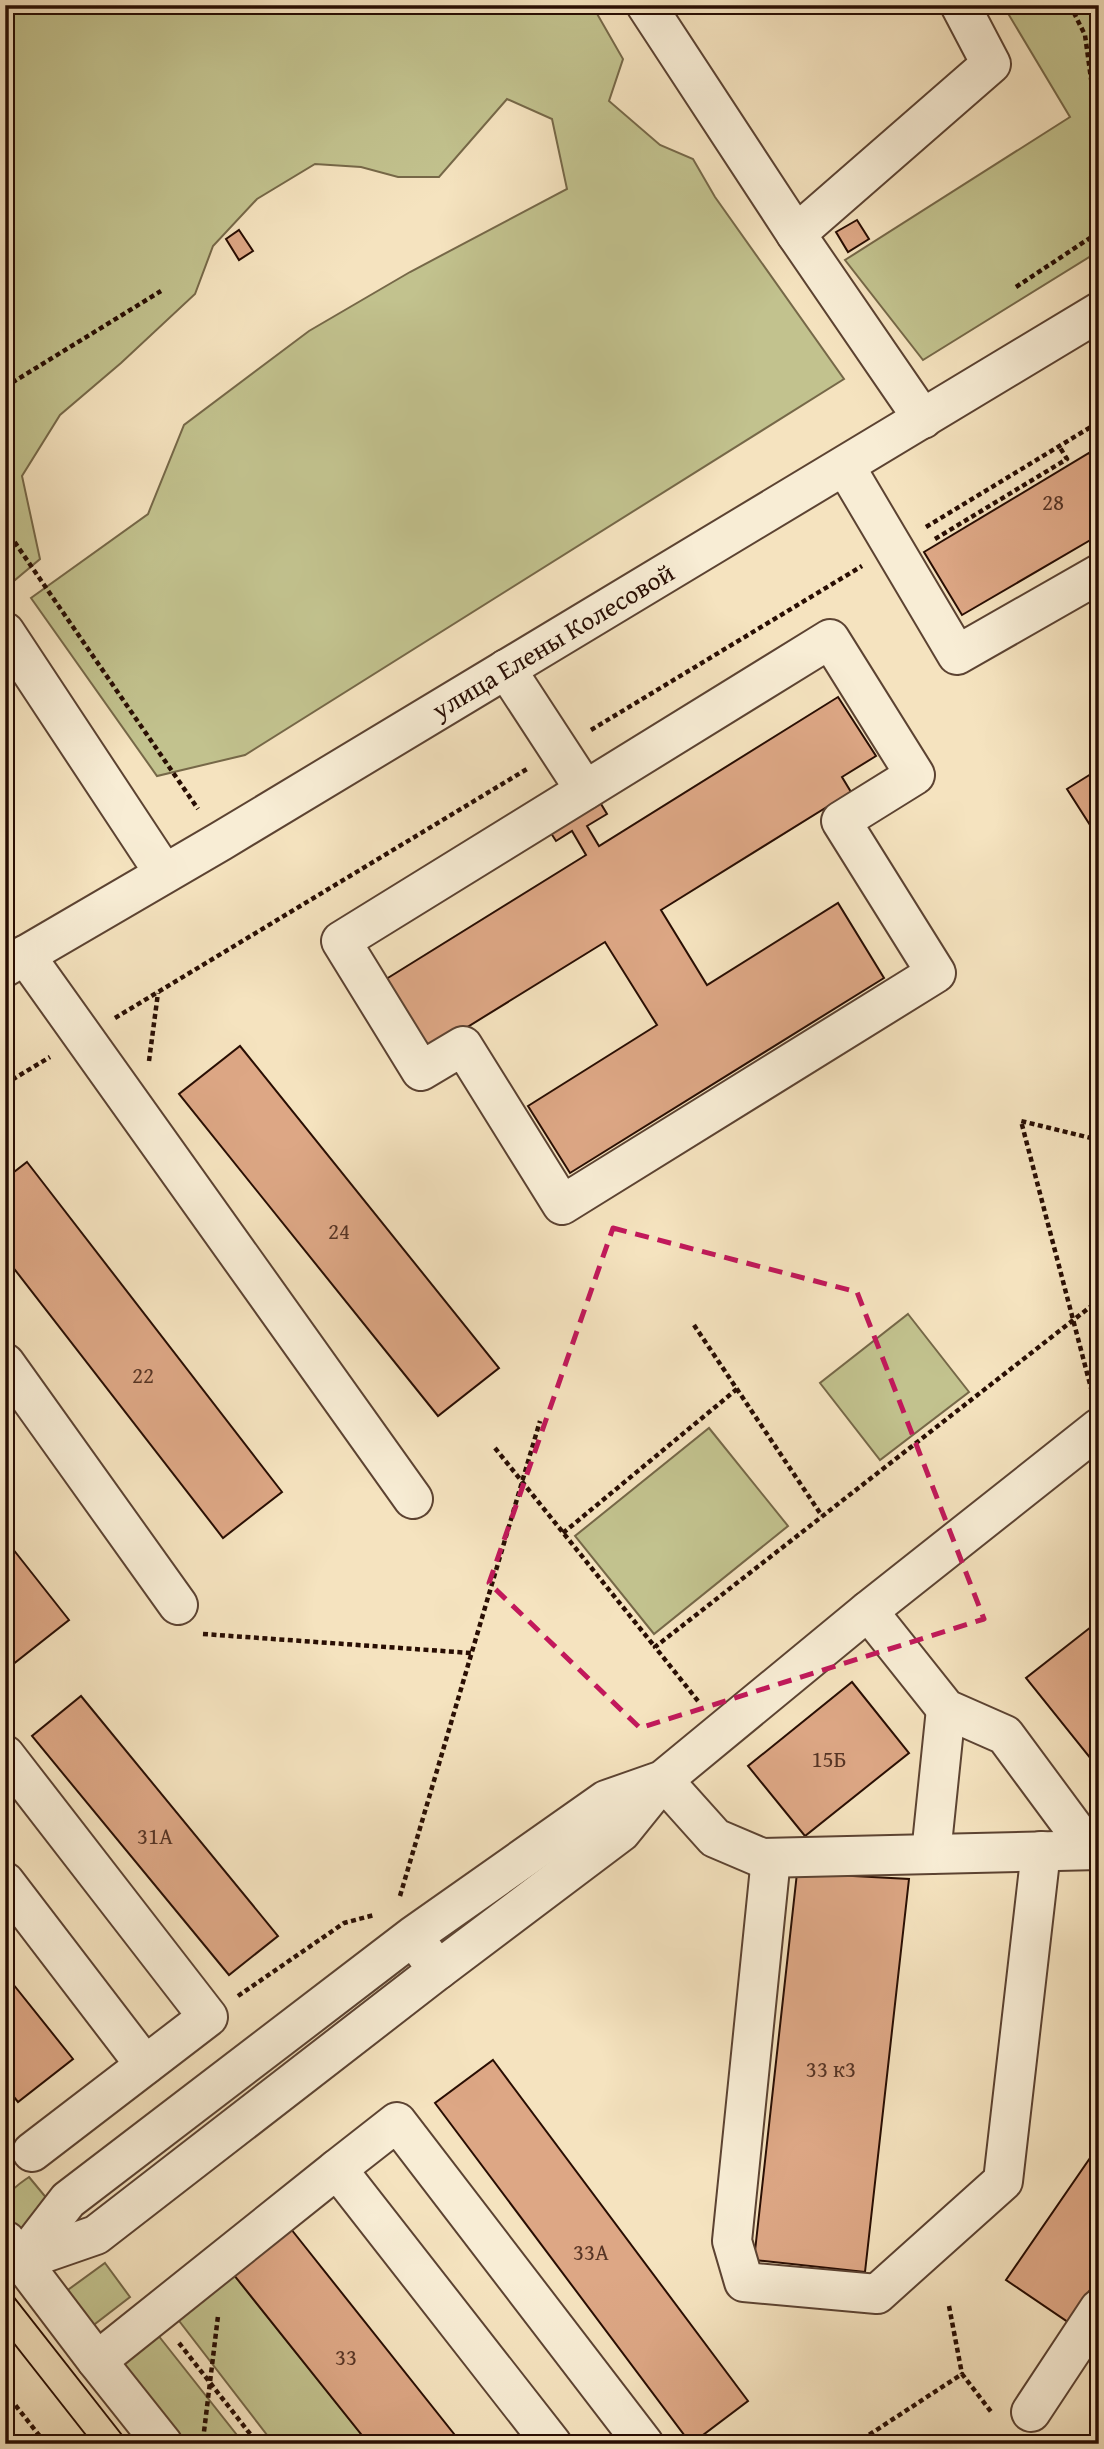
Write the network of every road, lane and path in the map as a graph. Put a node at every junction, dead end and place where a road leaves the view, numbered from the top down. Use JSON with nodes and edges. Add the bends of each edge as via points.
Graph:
{"nodes":[{"id":1,"x":646,"y":5,"type":"edge"},
{"id":2,"x":960,"y":5,"type":"edge"},
{"id":3,"x":1070,"y":5,"type":"edge"},
{"id":4,"x":1099,"y":137,"type":"edge"},
{"id":5,"x":1099,"y":232,"type":"edge"},
{"id":6,"x":796,"y":234,"type":"junction"},
{"id":7,"x":1016,"y":287,"type":"dead end"},
{"id":8,"x":161,"y":291,"type":"dead end"},
{"id":9,"x":1099,"y":312,"type":"edge"},
{"id":10,"x":5,"y":387,"type":"edge"},
{"id":11,"x":923,"y":419,"type":"junction"},
{"id":12,"x":1059,"y":446,"type":"dead end"},
{"id":13,"x":845,"y":466,"type":"junction"},
{"id":14,"x":5,"y":528,"type":"edge"},
{"id":15,"x":929,"y":543,"type":"dead end"},
{"id":16,"x":1099,"y":574,"type":"edge"},
{"id":17,"x":5,"y":632,"type":"edge"},
{"id":18,"x":506,"y":669,"type":"junction"},
{"id":19,"x":585,"y":790,"type":"junction"},
{"id":20,"x":221,"y":841,"type":"junction"},
{"id":21,"x":164,"y":873,"type":"junction"},
{"id":22,"x":15,"y":961,"type":"edge"},
{"id":23,"x":158,"y":992,"type":"dead end"},
{"id":24,"x":141,"y":1118,"type":"junction"},
{"id":25,"x":1099,"y":1140,"type":"edge"},
{"id":26,"x":1099,"y":1300,"type":"edge"},
{"id":27,"x":1073,"y":1320,"type":"junction"},
{"id":28,"x":694,"y":1325,"type":"dead end"},
{"id":29,"x":5,"y":1363,"type":"edge"},
{"id":30,"x":737,"y":1389,"type":"junction"},
{"id":31,"x":1096,"y":1411,"type":"edge"},
{"id":32,"x":540,"y":1420,"type":"dead end"},
{"id":33,"x":495,"y":1448,"type":"dead end"},
{"id":34,"x":522,"y":1482,"type":"junction"},
{"id":35,"x":413,"y":1499,"type":"dead end"},
{"id":36,"x":822,"y":1516,"type":"junction"},
{"id":37,"x":563,"y":1533,"type":"junction"},
{"id":38,"x":868,"y":1611,"type":"junction"},
{"id":39,"x":188,"y":1619,"type":"joint"},
{"id":40,"x":655,"y":1647,"type":"junction"},
{"id":41,"x":471,"y":1653,"type":"junction"},
{"id":42,"x":946,"y":1709,"type":"junction"},
{"id":43,"x":723,"y":1731,"type":"junction"},
{"id":44,"x":5,"y":1755,"type":"edge"},
{"id":45,"x":663,"y":1780,"type":"junction"},
{"id":46,"x":1094,"y":1850,"type":"edge"},
{"id":47,"x":1041,"y":1851,"type":"junction"},
{"id":48,"x":931,"y":1854,"type":"junction"},
{"id":49,"x":771,"y":1858,"type":"junction"},
{"id":50,"x":5,"y":1882,"type":"edge"},
{"id":51,"x":399,"y":1897,"type":"dead end"},
{"id":52,"x":383,"y":1913,"type":"dead end"},
{"id":53,"x":413,"y":1936,"type":"junction"},
{"id":54,"x":438,"y":1970,"type":"junction"},
{"id":55,"x":208,"y":2017,"type":"junction"},
{"id":56,"x":145,"y":2065,"type":"junction"},
{"id":57,"x":32,"y":2152,"type":"dead end"},
{"id":58,"x":337,"y":2169,"type":"junction"},
{"id":59,"x":13,"y":2250,"type":"edge"},
{"id":60,"x":224,"y":2260,"type":"junction"},
{"id":61,"x":949,"y":2306,"type":"dead end"},
{"id":62,"x":1099,"y":2309,"type":"edge"},
{"id":63,"x":156,"y":2314,"type":"junction"},
{"id":64,"x":97,"y":2361,"type":"junction"},
{"id":65,"x":962,"y":2374,"type":"junction"},
{"id":66,"x":211,"y":2384,"type":"junction"},
{"id":67,"x":5,"y":2392,"type":"edge"},
{"id":68,"x":1014,"y":2415,"type":"joint"},
{"id":69,"x":46,"y":2444,"type":"edge"},
{"id":70,"x":163,"y":2444,"type":"edge"},
{"id":71,"x":203,"y":2444,"type":"edge"},
{"id":72,"x":258,"y":2444,"type":"edge"},
{"id":73,"x":552,"y":2444,"type":"edge"},
{"id":74,"x":644,"y":2444,"type":"edge"},
{"id":75,"x":855,"y":2444,"type":"edge"}],
"edges":[{"from":1,"to":6,"type":"street"},
{"from":2,"to":6,"type":"street","via":[[991,64]]},
{"from":3,"to":4,"type":"path","via":[[1085,35]]},
{"from":5,"to":7,"type":"path"},
{"from":6,"to":11,"type":"street"},
{"from":8,"to":10,"type":"path"},
{"from":9,"to":11,"type":"street","name":"улица Елены Колесовой"},
{"from":11,"to":13,"type":"street","name":"улица Елены Колесовой"},
{"from":12,"to":15,"type":"path","via":[[1067,460]]},
{"from":13,"to":16,"type":"street","via":[[957,655]]},
{"from":13,"to":18,"type":"street","name":"улица Елены Колесовой"},
{"from":14,"to":20,"type":"path"},
{"from":17,"to":21,"type":"street"},
{"from":18,"to":19,"type":"street"},
{"from":18,"to":20,"type":"street","name":"улица Елены Колесовой"},
{"from":19,"to":19,"type":"street","via":[[341,941],[421,1071],[463,1046],[562,1205],[936,973],[841,821],[915,775],[830,639]]},
{"from":20,"to":21,"type":"street","name":"улица Елены Колесовой"},
{"from":21,"to":22,"type":"street","name":"улица Елены Колесовой"},
{"from":22,"to":24,"type":"street"},
{"from":23,"to":24,"type":"path"},
{"from":24,"to":35,"type":"street"},
{"from":25,"to":27,"type":"path","via":[[1021,1121]]},
{"from":26,"to":27,"type":"path"},
{"from":27,"to":31,"type":"path"},
{"from":27,"to":36,"type":"path"},
{"from":28,"to":30,"type":"path"},
{"from":29,"to":39,"type":"street"},
{"from":30,"to":36,"type":"path"},
{"from":30,"to":37,"type":"path"},
{"from":31,"to":38,"type":"street"},
{"from":32,"to":34,"type":"path"},
{"from":33,"to":34,"type":"path"},
{"from":34,"to":37,"type":"path"},
{"from":34,"to":41,"type":"path"},
{"from":36,"to":40,"type":"path"},
{"from":37,"to":40,"type":"path"},
{"from":38,"to":42,"type":"street"},
{"from":38,"to":43,"type":"street"},
{"from":39,"to":41,"type":"path"},
{"from":40,"to":43,"type":"path"},
{"from":41,"to":51,"type":"path"},
{"from":42,"to":46,"type":"street","via":[[1005,1735]]},
{"from":42,"to":48,"type":"street"},
{"from":43,"to":45,"type":"street"},
{"from":44,"to":55,"type":"street"},
{"from":45,"to":49,"type":"street","via":[[715,1838]]},
{"from":45,"to":53,"type":"street","via":[[606,1800]]},
{"from":45,"to":54,"type":"street","via":[[621,1832]]},
{"from":46,"to":47,"type":"street"},
{"from":47,"to":48,"type":"street"},
{"from":47,"to":49,"type":"street","via":[[1003,2181],[877,2294],[744,2282],[732,2241]]},
{"from":48,"to":49,"type":"street"},
{"from":50,"to":56,"type":"street"},
{"from":52,"to":55,"type":"path","via":[[344,1923]]},
{"from":53,"to":54,"type":"street"},
{"from":53,"to":59,"type":"street","via":[[68,2200]]},
{"from":54,"to":59,"type":"street","via":[[96,2235]]},
{"from":55,"to":56,"type":"street"},
{"from":56,"to":57,"type":"street"},
{"from":58,"to":60,"type":"street"},
{"from":58,"to":73,"type":"street"},
{"from":58,"to":74,"type":"street","via":[[397,2122]]},
{"from":59,"to":64,"type":"street"},
{"from":60,"to":63,"type":"street"},
{"from":60,"to":66,"type":"path"},
{"from":61,"to":65,"type":"path"},
{"from":62,"to":68,"type":"street"},
{"from":63,"to":64,"type":"street"},
{"from":63,"to":66,"type":"path"},
{"from":64,"to":70,"type":"street"},
{"from":65,"to":68,"type":"path"},
{"from":65,"to":75,"type":"path"},
{"from":66,"to":71,"type":"path"},
{"from":66,"to":72,"type":"path"},
{"from":67,"to":69,"type":"path"}]}
